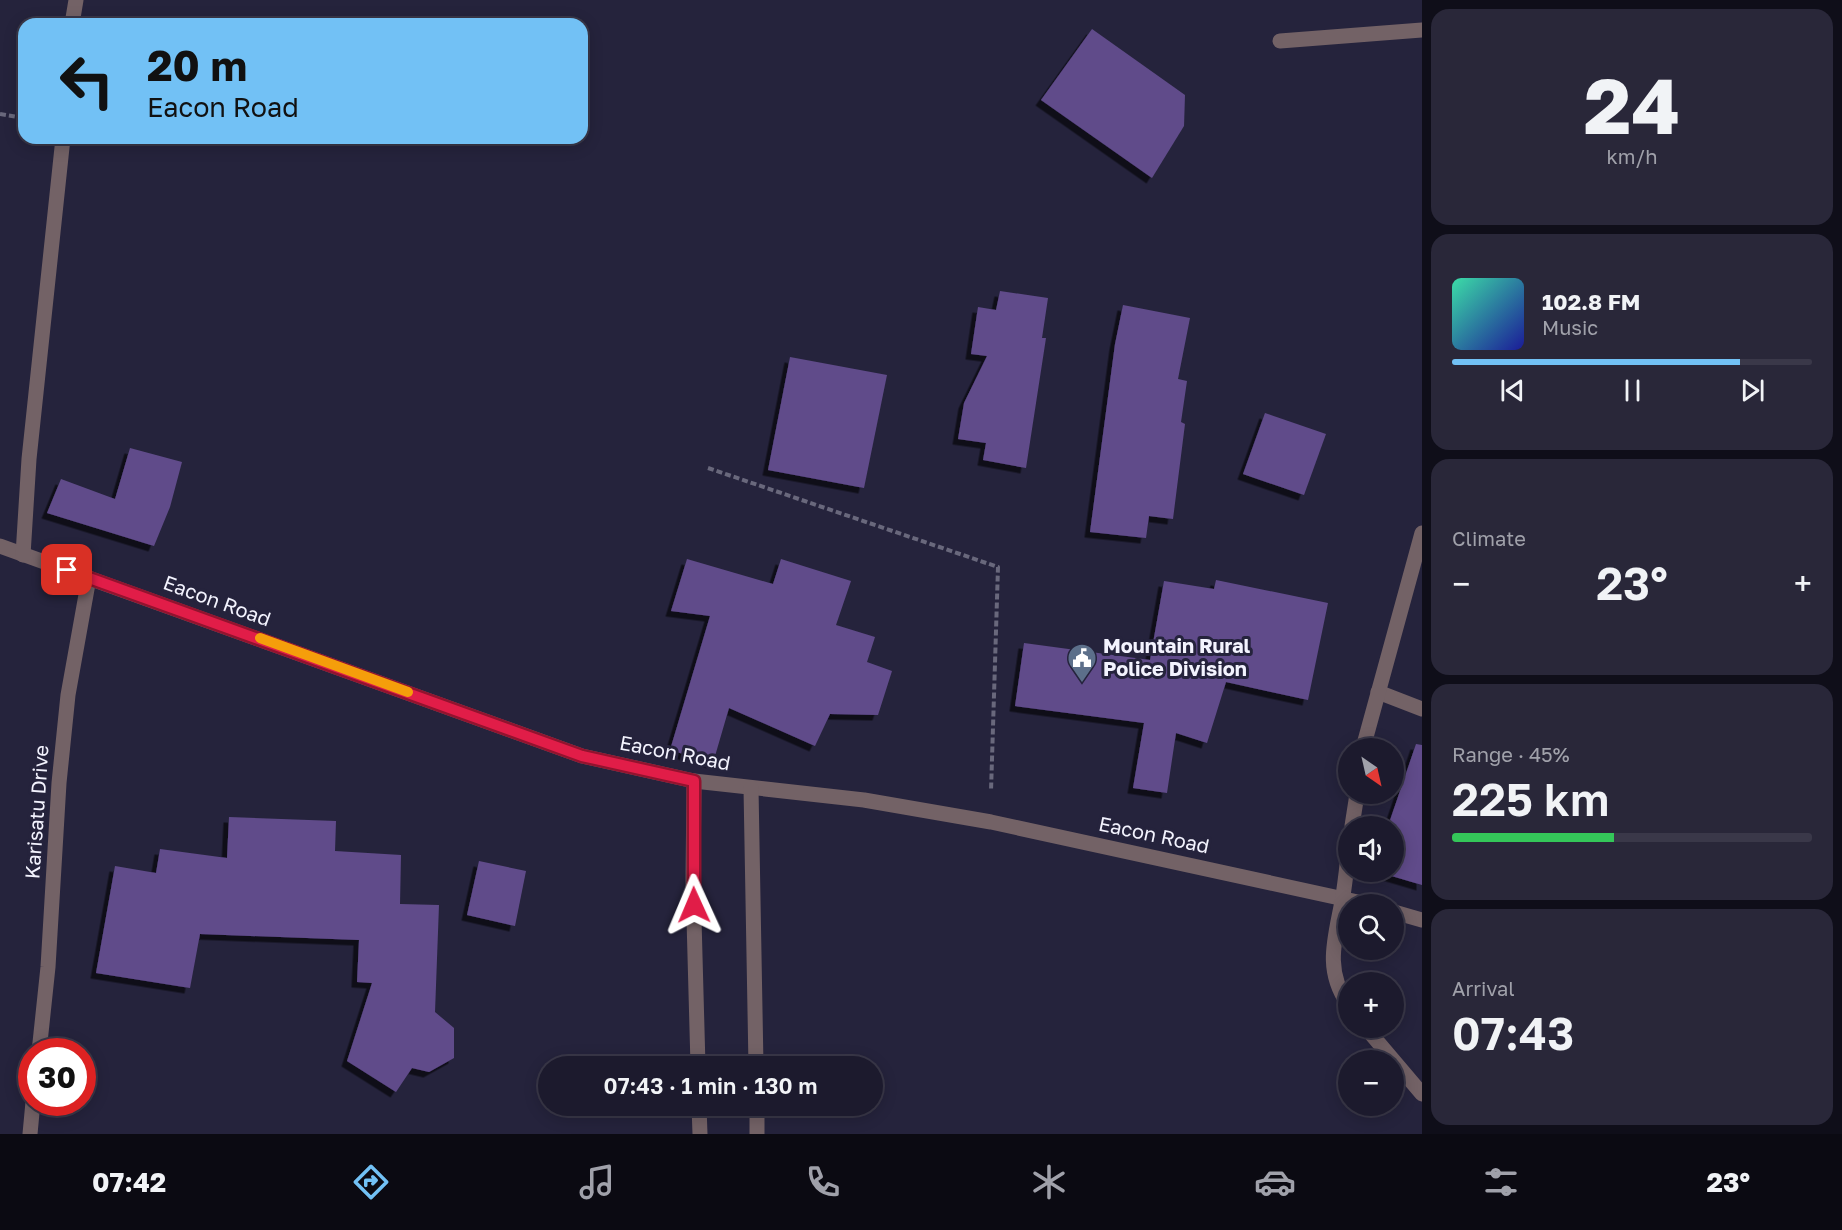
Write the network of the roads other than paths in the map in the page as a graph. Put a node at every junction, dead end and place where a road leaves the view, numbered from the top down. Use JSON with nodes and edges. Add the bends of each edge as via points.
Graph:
{"nodes":[{"id":1,"x":76,"y":0,"type":"edge"},
{"id":2,"x":73,"y":18,"type":"edge"},
{"id":3,"x":1422,"y":30,"type":"edge"},
{"id":4,"x":1280,"y":41,"type":"dead end"},
{"id":5,"x":62,"y":144,"type":"edge"},
{"id":6,"x":1422,"y":533,"type":"edge"},
{"id":7,"x":0,"y":546,"type":"edge"},
{"id":8,"x":23,"y":555,"type":"junction"},
{"id":9,"x":89,"y":578,"type":"junction"},
{"id":10,"x":1378,"y":692,"type":"junction"},
{"id":11,"x":1422,"y":709,"type":"edge"},
{"id":12,"x":1366,"y":738,"type":"edge"},
{"id":13,"x":694,"y":781,"type":"junction"},
{"id":14,"x":751,"y":788,"type":"junction"},
{"id":15,"x":1338,"y":897,"type":"edge"},
{"id":16,"x":1404,"y":915,"type":"edge"},
{"id":17,"x":1338,"y":916,"type":"edge"},
{"id":18,"x":1422,"y":920,"type":"edge"},
{"id":19,"x":1338,"y":985,"type":"edge"},
{"id":20,"x":40,"y":1038,"type":"edge"},
{"id":21,"x":1374,"y":1038,"type":"edge"},
{"id":22,"x":698,"y":1056,"type":"edge"},
{"id":23,"x":756,"y":1056,"type":"edge"},
{"id":24,"x":1422,"y":1094,"type":"edge"},
{"id":25,"x":32,"y":1116,"type":"edge"},
{"id":26,"x":699,"y":1116,"type":"edge"},
{"id":27,"x":757,"y":1116,"type":"edge"},
{"id":28,"x":30,"y":1134,"type":"edge"},
{"id":29,"x":700,"y":1134,"type":"edge"},
{"id":30,"x":757,"y":1134,"type":"edge"}],
"edges":[{"from":1,"to":2,"type":"street"},
{"from":3,"to":4,"type":"street"},
{"from":5,"to":8,"type":"street","via":[[29,459]]},
{"from":6,"to":10,"type":"street"},
{"from":7,"to":8,"type":"street","name":"Eacon Road"},
{"from":8,"to":9,"type":"street","name":"Eacon Road"},
{"from":9,"to":13,"type":"street","name":"Eacon Road","via":[[582,756]]},
{"from":9,"to":20,"type":"street","name":"Karisatu Drive","via":[[68,695]]},
{"from":10,"to":11,"type":"street"},
{"from":10,"to":12,"type":"street"},
{"from":13,"to":14,"type":"street","name":"Eacon Road"},
{"from":13,"to":22,"type":"street"},
{"from":14,"to":15,"type":"street","name":"Eacon Road","via":[[864,800],[991,822]]},
{"from":14,"to":23,"type":"street"},
{"from":16,"to":18,"type":"street"},
{"from":17,"to":19,"type":"street","via":[[1333,968]]},
{"from":21,"to":24,"type":"street"},
{"from":25,"to":28,"type":"street"},
{"from":26,"to":29,"type":"street"},
{"from":27,"to":30,"type":"street"}]}
